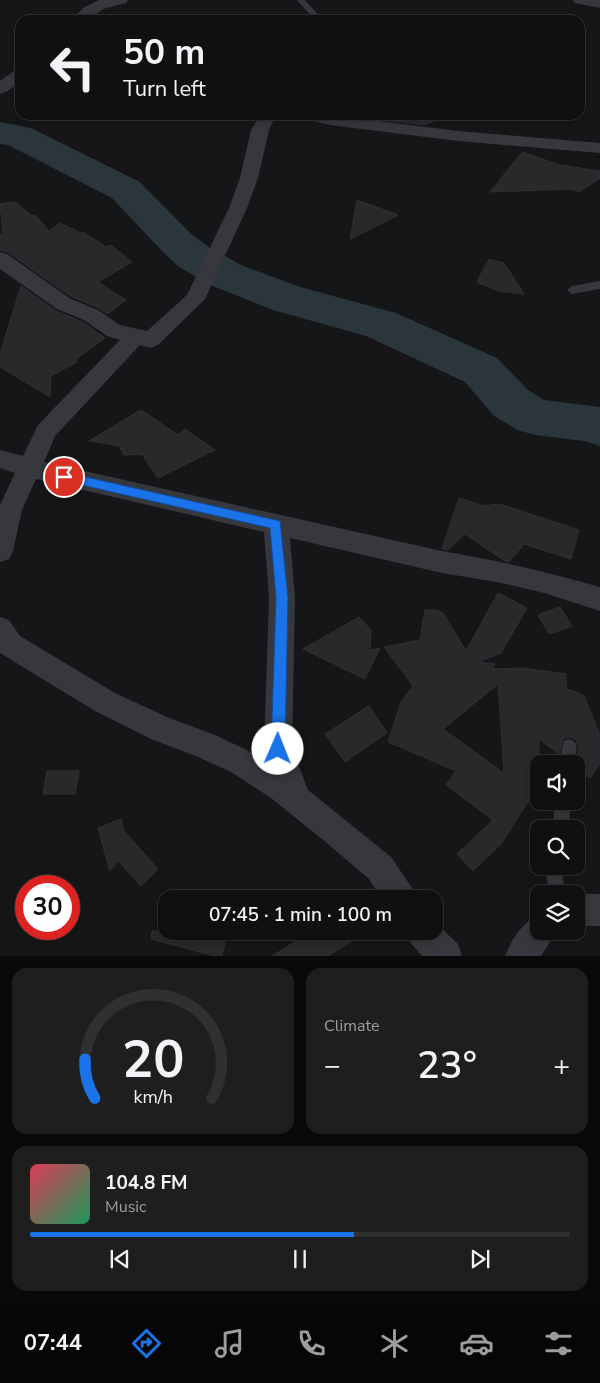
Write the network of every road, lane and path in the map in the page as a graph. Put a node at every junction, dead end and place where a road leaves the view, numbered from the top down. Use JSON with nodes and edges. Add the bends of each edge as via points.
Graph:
{"nodes":[{"id":1,"x":121,"y":0,"type":"edge"},
{"id":2,"x":302,"y":0,"type":"edge"},
{"id":3,"x":580,"y":0,"type":"edge"},
{"id":4,"x":600,"y":4,"type":"edge"},
{"id":5,"x":84,"y":15,"type":"edge"},
{"id":6,"x":315,"y":15,"type":"edge"},
{"id":7,"x":15,"y":78,"type":"edge"},
{"id":8,"x":0,"y":89,"type":"edge"},
{"id":9,"x":265,"y":120,"type":"edge"},
{"id":10,"x":330,"y":120,"type":"edge"},
{"id":11,"x":600,"y":148,"type":"edge"},
{"id":12,"x":0,"y":259,"type":"edge"},
{"id":13,"x":600,"y":285,"type":"edge"},
{"id":14,"x":572,"y":290,"type":"dead end"},
{"id":15,"x":135,"y":337,"type":"junction"},
{"id":16,"x":0,"y":459,"type":"edge"},
{"id":17,"x":30,"y":468,"type":"junction"},
{"id":18,"x":276,"y":524,"type":"junction"},
{"id":19,"x":0,"y":551,"type":"edge"},
{"id":20,"x":600,"y":599,"type":"edge"},
{"id":21,"x":0,"y":629,"type":"edge"},
{"id":22,"x":569,"y":746,"type":"dead end"},
{"id":23,"x":568,"y":755,"type":"edge"},
{"id":24,"x":297,"y":800,"type":"junction"},
{"id":25,"x":395,"y":890,"type":"edge"},
{"id":26,"x":585,"y":910,"type":"edge"},
{"id":27,"x":600,"y":910,"type":"edge"},
{"id":28,"x":430,"y":940,"type":"edge"},
{"id":29,"x":533,"y":940,"type":"edge"},
{"id":30,"x":446,"y":956,"type":"edge"},
{"id":31,"x":520,"y":956,"type":"edge"}],
"edges":[{"from":1,"to":5,"type":"street","via":[[110,1],[88,10]]},
{"from":2,"to":6,"type":"lane"},
{"from":3,"to":4,"type":"street"},
{"from":7,"to":8,"type":"street"},
{"from":9,"to":15,"type":"street","via":[[238,208],[195,299],[151,340]]},
{"from":10,"to":11,"type":"street","via":[[458,136]]},
{"from":12,"to":15,"type":"street","via":[[64,304],[91,315],[114,331]]},
{"from":13,"to":14,"type":"lane"},
{"from":15,"to":17,"type":"street","via":[[46,431]]},
{"from":16,"to":17,"type":"street"},
{"from":17,"to":18,"type":"street"},
{"from":17,"to":19,"type":"street","via":[[10,510]]},
{"from":18,"to":20,"type":"street","via":[[442,562],[497,571]]},
{"from":18,"to":24,"type":"street","via":[[282,598],[278,749]]},
{"from":21,"to":24,"type":"street","via":[[10,645],[98,697],[241,762]]},
{"from":22,"to":23,"type":"lane"},
{"from":24,"to":25,"type":"street","via":[[380,868]]},
{"from":26,"to":27,"type":"street"},
{"from":28,"to":30,"type":"street"},
{"from":29,"to":31,"type":"street"}]}
